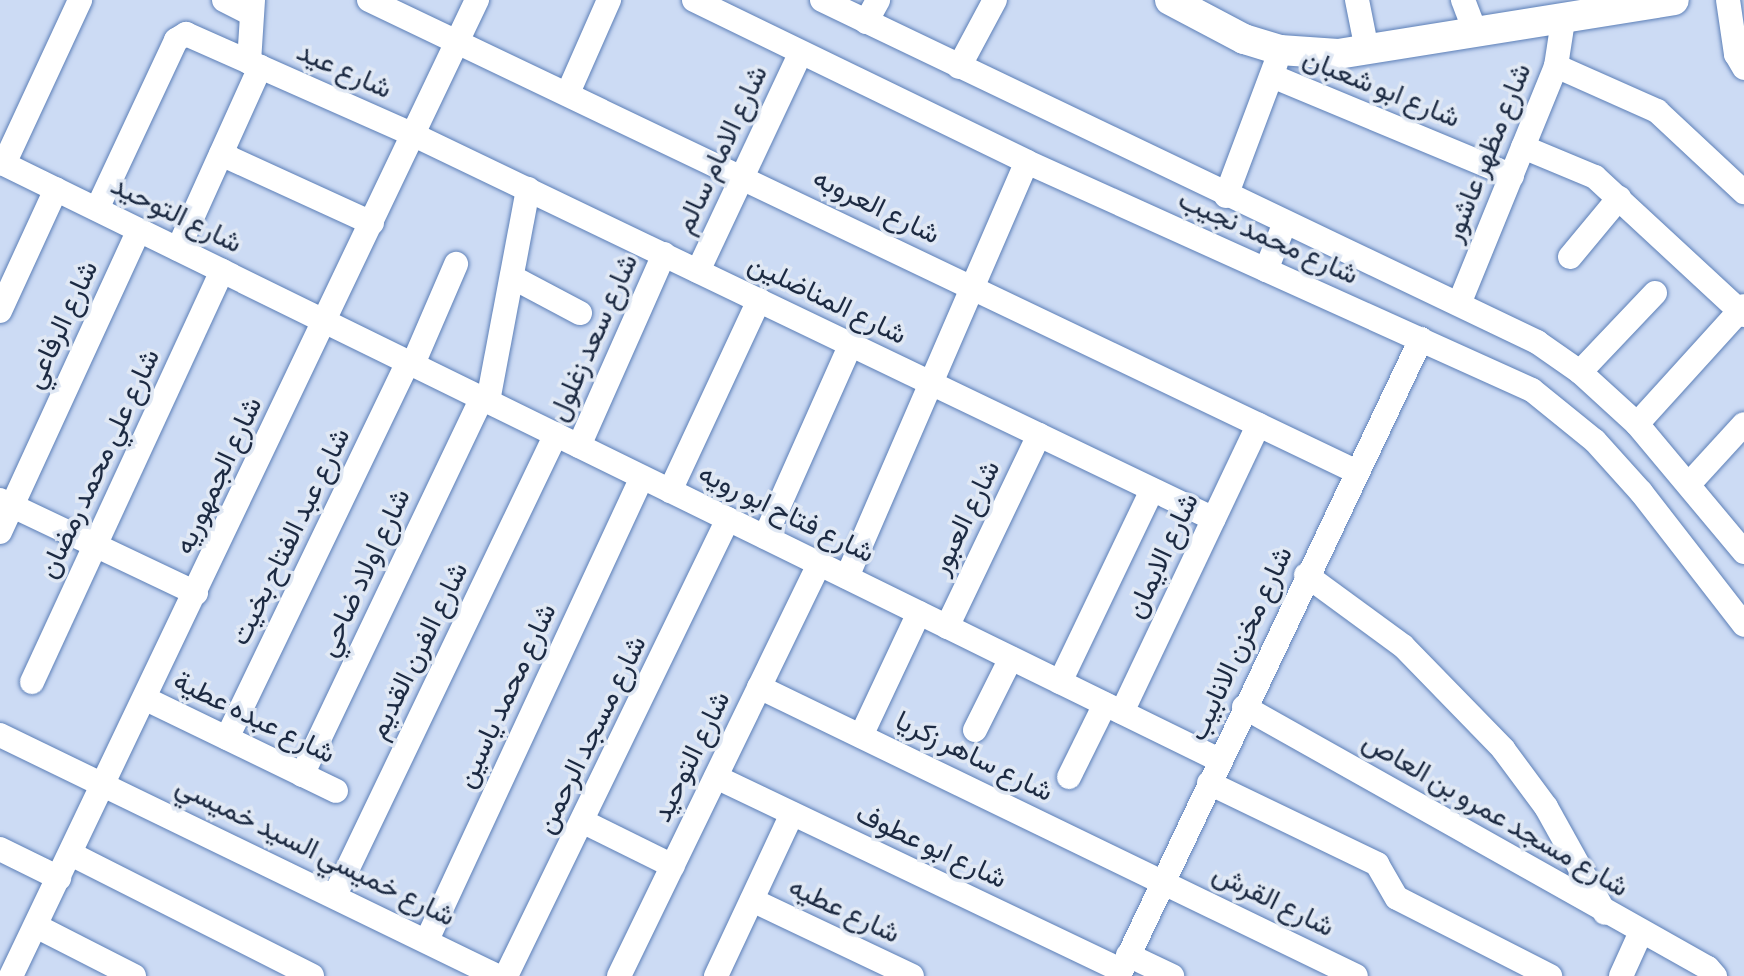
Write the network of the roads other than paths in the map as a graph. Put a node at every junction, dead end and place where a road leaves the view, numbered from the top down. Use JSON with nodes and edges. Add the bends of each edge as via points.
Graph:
{"nodes":[{"id":1,"x":80,"y":0,"type":"edge"},
{"id":2,"x":224,"y":0,"type":"edge"},
{"id":3,"x":369,"y":0,"type":"edge"},
{"id":4,"x":477,"y":0,"type":"edge"},
{"id":5,"x":609,"y":0,"type":"edge"},
{"id":6,"x":694,"y":0,"type":"edge"},
{"id":7,"x":822,"y":0,"type":"edge"},
{"id":8,"x":878,"y":0,"type":"edge"},
{"id":9,"x":995,"y":0,"type":"edge"},
{"id":10,"x":1357,"y":0,"type":"edge"},
{"id":11,"x":1463,"y":0,"type":"edge"},
{"id":12,"x":1674,"y":0,"type":"edge"},
{"id":13,"x":1728,"y":0,"type":"edge"},
{"id":14,"x":1175,"y":1,"type":"edge"},
{"id":15,"x":253,"y":7,"type":"edge"},
{"id":16,"x":1566,"y":14,"type":"edge"},
{"id":17,"x":866,"y":22,"type":"junction"},
{"id":18,"x":1476,"y":34,"type":"junction"},
{"id":19,"x":457,"y":44,"type":"junction"},
{"id":20,"x":1367,"y":50,"type":"junction"},
{"id":21,"x":800,"y":54,"type":"junction"},
{"id":22,"x":1276,"y":63,"type":"junction"},
{"id":23,"x":255,"y":65,"type":"junction"},
{"id":24,"x":1556,"y":66,"type":"junction"},
{"id":25,"x":959,"y":67,"type":"junction"},
{"id":26,"x":1744,"y":68,"type":"edge"},
{"id":27,"x":568,"y":93,"type":"junction"},
{"id":28,"x":414,"y":135,"type":"junction"},
{"id":29,"x":1523,"y":147,"type":"junction"},
{"id":30,"x":221,"y":154,"type":"junction"},
{"id":31,"x":1027,"y":162,"type":"junction"},
{"id":32,"x":2,"y":163,"type":"edge"},
{"id":33,"x":1512,"y":176,"type":"junction"},
{"id":34,"x":742,"y":177,"type":"junction"},
{"id":35,"x":56,"y":189,"type":"junction"},
{"id":36,"x":528,"y":189,"type":"junction"},
{"id":37,"x":1744,"y":192,"type":"edge"},
{"id":38,"x":1226,"y":196,"type":"junction"},
{"id":39,"x":1619,"y":198,"type":"junction"},
{"id":40,"x":97,"y":209,"type":"junction"},
{"id":41,"x":372,"y":223,"type":"junction"},
{"id":42,"x":1284,"y":225,"type":"junction"},
{"id":43,"x":139,"y":230,"type":"junction"},
{"id":44,"x":178,"y":249,"type":"junction"},
{"id":45,"x":664,"y":254,"type":"junction"},
{"id":46,"x":1570,"y":257,"type":"dead end"},
{"id":47,"x":456,"y":264,"type":"dead end"},
{"id":48,"x":1266,"y":270,"type":"junction"},
{"id":49,"x":222,"y":271,"type":"junction"},
{"id":50,"x":698,"y":271,"type":"junction"},
{"id":51,"x":512,"y":277,"type":"junction"},
{"id":52,"x":973,"y":288,"type":"junction"},
{"id":53,"x":1655,"y":293,"type":"dead end"},
{"id":54,"x":759,"y":300,"type":"junction"},
{"id":55,"x":1459,"y":304,"type":"junction"},
{"id":56,"x":1743,"y":310,"type":"edge"},
{"id":57,"x":0,"y":311,"type":"edge"},
{"id":58,"x":580,"y":313,"type":"dead end"},
{"id":59,"x":326,"y":322,"type":"junction"},
{"id":60,"x":1421,"y":339,"type":"junction"},
{"id":61,"x":851,"y":344,"type":"junction"},
{"id":62,"x":410,"y":363,"type":"junction"},
{"id":63,"x":1580,"y":372,"type":"junction"},
{"id":64,"x":932,"y":383,"type":"junction"},
{"id":65,"x":485,"y":400,"type":"junction"},
{"id":66,"x":1637,"y":424,"type":"junction"},
{"id":67,"x":1744,"y":424,"type":"edge"},
{"id":68,"x":1258,"y":425,"type":"junction"},
{"id":69,"x":556,"y":434,"type":"junction"},
{"id":70,"x":1039,"y":435,"type":"junction"},
{"id":71,"x":579,"y":446,"type":"junction"},
{"id":72,"x":1355,"y":471,"type":"junction"},
{"id":73,"x":642,"y":477,"type":"junction"},
{"id":74,"x":1689,"y":484,"type":"junction"},
{"id":75,"x":1152,"y":490,"type":"junction"},
{"id":76,"x":670,"y":491,"type":"junction"},
{"id":77,"x":6,"y":503,"type":"edge"},
{"id":78,"x":728,"y":519,"type":"junction"},
{"id":79,"x":1214,"y":519,"type":"junction"},
{"id":80,"x":1723,"y":527,"type":"junction"},
{"id":81,"x":0,"y":532,"type":"edge"},
{"id":82,"x":765,"y":537,"type":"junction"},
{"id":83,"x":95,"y":546,"type":"junction"},
{"id":84,"x":1744,"y":552,"type":"edge"},
{"id":85,"x":1690,"y":554,"type":"junction"},
{"id":86,"x":819,"y":564,"type":"junction"},
{"id":87,"x":1306,"y":575,"type":"junction"},
{"id":88,"x":847,"y":577,"type":"junction"},
{"id":89,"x":196,"y":593,"type":"junction"},
{"id":90,"x":919,"y":613,"type":"junction"},
{"id":91,"x":1744,"y":625,"type":"edge"},
{"id":92,"x":947,"y":627,"type":"junction"},
{"id":93,"x":1011,"y":658,"type":"junction"},
{"id":94,"x":32,"y":682,"type":"dead end"},
{"id":95,"x":1060,"y":682,"type":"junction"},
{"id":96,"x":759,"y":687,"type":"junction"},
{"id":97,"x":146,"y":699,"type":"junction"},
{"id":98,"x":1244,"y":707,"type":"junction"},
{"id":99,"x":1113,"y":708,"type":"junction"},
{"id":100,"x":975,"y":730,"type":"dead end"},
{"id":101,"x":0,"y":735,"type":"edge"},
{"id":102,"x":861,"y":736,"type":"junction"},
{"id":103,"x":227,"y":738,"type":"junction"},
{"id":104,"x":1219,"y":760,"type":"junction"},
{"id":105,"x":302,"y":775,"type":"junction"},
{"id":106,"x":716,"y":777,"type":"junction"},
{"id":107,"x":1069,"y":777,"type":"dead end"},
{"id":108,"x":1209,"y":783,"type":"junction"},
{"id":109,"x":105,"y":784,"type":"junction"},
{"id":110,"x":336,"y":791,"type":"dead end"},
{"id":111,"x":792,"y":814,"type":"junction"},
{"id":112,"x":584,"y":822,"type":"junction"},
{"id":113,"x":0,"y":849,"type":"edge"},
{"id":114,"x":71,"y":854,"type":"junction"},
{"id":115,"x":673,"y":866,"type":"junction"},
{"id":116,"x":59,"y":878,"type":"junction"},
{"id":117,"x":1163,"y":881,"type":"junction"},
{"id":118,"x":335,"y":895,"type":"junction"},
{"id":119,"x":752,"y":900,"type":"junction"},
{"id":120,"x":1605,"y":913,"type":"junction"},
{"id":121,"x":36,"y":926,"type":"junction"},
{"id":122,"x":1641,"y":932,"type":"junction"},
{"id":123,"x":427,"y":940,"type":"junction"},
{"id":124,"x":9,"y":966,"type":"edge"},
{"id":125,"x":1123,"y":967,"type":"edge"},
{"id":126,"x":134,"y":976,"type":"edge"},
{"id":127,"x":312,"y":976,"type":"edge"},
{"id":128,"x":497,"y":976,"type":"edge"},
{"id":129,"x":506,"y":976,"type":"edge"},
{"id":130,"x":619,"y":976,"type":"edge"},
{"id":131,"x":716,"y":976,"type":"edge"},
{"id":132,"x":912,"y":976,"type":"edge"},
{"id":133,"x":1172,"y":976,"type":"edge"},
{"id":134,"x":1356,"y":976,"type":"edge"},
{"id":135,"x":1550,"y":976,"type":"edge"},
{"id":136,"x":1621,"y":976,"type":"edge"},
{"id":137,"x":1714,"y":976,"type":"edge"}],
"edges":[{"from":1,"to":32,"type":"street"},
{"from":2,"to":15,"type":"street"},
{"from":3,"to":19,"type":"street","name":"شارع العروبه"},
{"from":4,"to":19,"type":"street","name":"شارع الجمهوريه"},
{"from":5,"to":27,"type":"street"},
{"from":6,"to":21,"type":"street","name":"شارع محمد نجيب"},
{"from":7,"to":17,"type":"street","name":"شارع محمد نجيب"},
{"from":8,"to":17,"type":"street"},
{"from":9,"to":25,"type":"street"},
{"from":10,"to":20,"type":"street"},
{"from":11,"to":18,"type":"street"},
{"from":12,"to":16,"type":"street"},
{"from":13,"to":26,"type":"street","via":[[1736,54]]},
{"from":14,"to":22,"type":"street"},
{"from":15,"to":23,"type":"street"},
{"from":16,"to":18,"type":"street"},
{"from":16,"to":24,"type":"street","name":"شارع مظهر عاشور"},
{"from":17,"to":25,"type":"street","name":"شارع محمد نجيب"},
{"from":18,"to":20,"type":"street"},
{"from":19,"to":27,"type":"street","name":"شارع العروبه"},
{"from":19,"to":28,"type":"street","name":"شارع الجمهوريه"},
{"from":20,"to":22,"type":"street"},
{"from":21,"to":31,"type":"street","name":"شارع محمد نجيب"},
{"from":21,"to":34,"type":"street","name":"شارع الامام سالم"},
{"from":22,"to":33,"type":"street","name":"شارع ابو شعبان"},
{"from":22,"to":38,"type":"street"},
{"from":23,"to":28,"type":"street","name":"شارع عيد"},
{"from":23,"to":30,"type":"street"},
{"from":23,"to":40,"type":"street","name":"شارع عيد","via":[[186,34],[178,37]]},
{"from":24,"to":29,"type":"street","name":"شارع مظهر عاشور"},
{"from":24,"to":37,"type":"street","via":[[1657,111]]},
{"from":25,"to":38,"type":"street","name":"شارع محمد نجيب"},
{"from":27,"to":34,"type":"street","name":"شارع العروبه"},
{"from":28,"to":36,"type":"street","name":"شارع المناضلين"},
{"from":28,"to":41,"type":"street","name":"شارع الجمهوريه"},
{"from":29,"to":33,"type":"street","name":"شارع مظهر عاشور"},
{"from":29,"to":39,"type":"street","via":[[1583,170]]},
{"from":30,"to":41,"type":"street"},
{"from":30,"to":44,"type":"street"},
{"from":31,"to":48,"type":"street","name":"شارع محمد نجيب"},
{"from":31,"to":52,"type":"street"},
{"from":32,"to":35,"type":"street","name":"شارع التوحيد"},
{"from":33,"to":55,"type":"street","name":"شارع مظهر عاشور"},
{"from":34,"to":50,"type":"street","name":"شارع الامام سالم"},
{"from":34,"to":52,"type":"street","name":"شارع العروبه"},
{"from":35,"to":40,"type":"street","name":"شارع التوحيد"},
{"from":35,"to":57,"type":"street"},
{"from":36,"to":45,"type":"street","name":"شارع المناضلين"},
{"from":36,"to":51,"type":"street","name":"شارع اولاد ضاحي"},
{"from":38,"to":42,"type":"street","name":"شارع محمد نجيب"},
{"from":39,"to":46,"type":"street"},
{"from":39,"to":56,"type":"street"},
{"from":40,"to":43,"type":"street","name":"شارع التوحيد"},
{"from":41,"to":59,"type":"street","name":"شارع الجمهوريه"},
{"from":42,"to":48,"type":"street"},
{"from":42,"to":55,"type":"street","name":"شارع محمد نجيب"},
{"from":43,"to":44,"type":"street","name":"شارع التوحيد"},
{"from":43,"to":77,"type":"street","name":"شارع الرفاعي"},
{"from":44,"to":49,"type":"street","name":"شارع التوحيد"},
{"from":45,"to":50,"type":"street","name":"شارع المناضلين"},
{"from":45,"to":71,"type":"street","name":"شارع سعد زغلول"},
{"from":47,"to":62,"type":"street","name":"شارع عبد الفتاح بخيت"},
{"from":48,"to":60,"type":"street","name":"شارع محمد نجيب"},
{"from":49,"to":59,"type":"street","name":"شارع التوحيد"},
{"from":49,"to":83,"type":"street","name":"شارع علي محمد رمضان"},
{"from":50,"to":54,"type":"street","name":"شارع المناضلين"},
{"from":51,"to":58,"type":"street"},
{"from":51,"to":65,"type":"street","name":"شارع اولاد ضاحي"},
{"from":52,"to":64,"type":"street"},
{"from":52,"to":68,"type":"street","name":"شارع العروبه"},
{"from":53,"to":63,"type":"street"},
{"from":54,"to":61,"type":"street","name":"شارع المناضلين"},
{"from":54,"to":76,"type":"street"},
{"from":55,"to":63,"type":"street","name":"شارع محمد نجيب","via":[[1537,342]]},
{"from":56,"to":66,"type":"street"},
{"from":59,"to":62,"type":"street","name":"شارع فتاح ابو رويه"},
{"from":59,"to":89,"type":"street","name":"شارع الجمهوريه"},
{"from":60,"to":72,"type":"street","name":"شارع مخزن الانابيب"},
{"from":60,"to":85,"type":"street","name":"شارع محمد نجيب","via":[[1532,390],[1565,414],[1641,492]]},
{"from":61,"to":64,"type":"street","name":"شارع المناضلين"},
{"from":61,"to":82,"type":"street"},
{"from":62,"to":65,"type":"street","name":"شارع فتاح ابو رويه"},
{"from":62,"to":103,"type":"street","name":"شارع عبد الفتاح بخيت"},
{"from":63,"to":66,"type":"street","name":"شارع محمد نجيب"},
{"from":64,"to":70,"type":"street","name":"شارع المناضلين"},
{"from":64,"to":88,"type":"street"},
{"from":65,"to":69,"type":"street","name":"شارع فتاح ابو رويه"},
{"from":65,"to":105,"type":"street","name":"شارع اولاد ضاحي"},
{"from":66,"to":74,"type":"street","name":"شارع محمد نجيب"},
{"from":67,"to":74,"type":"street"},
{"from":68,"to":72,"type":"street","name":"شارع العروبه"},
{"from":68,"to":79,"type":"street","name":"شارع الايمان"},
{"from":69,"to":71,"type":"street","name":"شارع فتاح ابو رويه"},
{"from":69,"to":118,"type":"street","name":"شارع الفرن القديم"},
{"from":70,"to":75,"type":"street","name":"شارع المناضلين"},
{"from":70,"to":92,"type":"street","name":"شارع العبور"},
{"from":71,"to":73,"type":"street","name":"شارع فتاح ابو رويه"},
{"from":72,"to":87,"type":"street","name":"شارع مخزن الانابيب"},
{"from":73,"to":76,"type":"street","name":"شارع فتاح ابو رويه"},
{"from":73,"to":123,"type":"street","name":"شارع محمد ياسين"},
{"from":74,"to":80,"type":"street","name":"شارع محمد نجيب"},
{"from":75,"to":79,"type":"street","name":"شارع المناضلين"},
{"from":75,"to":95,"type":"street"},
{"from":76,"to":78,"type":"street","name":"شارع فتاح ابو رويه"},
{"from":77,"to":81,"type":"street","name":"شارع الرفاعي"},
{"from":77,"to":83,"type":"street"},
{"from":78,"to":82,"type":"street","name":"شارع فتاح ابو رويه"},
{"from":78,"to":112,"type":"street","name":"شارع مسجد الرحمن"},
{"from":79,"to":99,"type":"street","name":"شارع الايمان"},
{"from":80,"to":84,"type":"street","name":"شارع محمد نجيب"},
{"from":80,"to":85,"type":"street"},
{"from":82,"to":86,"type":"street","name":"شارع فتاح ابو رويه"},
{"from":83,"to":89,"type":"street"},
{"from":83,"to":94,"type":"street","name":"شارع علي محمد رمضان"},
{"from":85,"to":91,"type":"street","name":"شارع محمد نجيب"},
{"from":86,"to":88,"type":"street","name":"شارع فتاح ابو رويه"},
{"from":86,"to":96,"type":"street","name":"شارع التوحيد"},
{"from":87,"to":98,"type":"street","name":"شارع مخزن الانابيب"},
{"from":87,"to":120,"type":"street","via":[[1403,646],[1484,728],[1546,807]]},
{"from":88,"to":90,"type":"street","name":"شارع فتاح ابو رويه"},
{"from":89,"to":97,"type":"street","name":"شارع الجمهوريه"},
{"from":90,"to":92,"type":"street","name":"شارع فتاح ابو رويه"},
{"from":90,"to":102,"type":"street"},
{"from":92,"to":93,"type":"street","name":"شارع فتاح ابو رويه"},
{"from":93,"to":95,"type":"street","name":"شارع فتاح ابو رويه"},
{"from":93,"to":100,"type":"street"},
{"from":95,"to":99,"type":"street","name":"شارع فتاح ابو رويه"},
{"from":96,"to":102,"type":"street","name":"شارع ساهر زكريا"},
{"from":96,"to":106,"type":"street","name":"شارع التوحيد"},
{"from":97,"to":103,"type":"street","name":"شارع عبده عطية"},
{"from":97,"to":109,"type":"street","name":"شارع الجمهوريه"},
{"from":98,"to":104,"type":"street","name":"شارع مخزن الانابيب"},
{"from":98,"to":120,"type":"street","name":"شارع مسجد عمرو بن العاص"},
{"from":99,"to":104,"type":"street","name":"شارع فتاح ابو رويه"},
{"from":99,"to":107,"type":"street","name":"شارع الايمان"},
{"from":101,"to":109,"type":"street","name":"شارع خميسي السيد خميسي"},
{"from":102,"to":117,"type":"street","name":"شارع ساهر زكريا"},
{"from":103,"to":105,"type":"street","name":"شارع عبده عطية"},
{"from":104,"to":108,"type":"street","name":"شارع مخزن الانابيب"},
{"from":105,"to":110,"type":"street","name":"شارع عبده عطية"},
{"from":106,"to":111,"type":"street","name":"شارع ابو عطوف"},
{"from":106,"to":115,"type":"street","name":"شارع التوحيد"},
{"from":108,"to":117,"type":"street","name":"شارع مخزن الانابيب"},
{"from":108,"to":135,"type":"street","via":[[1377,864],[1397,898]]},
{"from":109,"to":114,"type":"street","name":"شارع الجمهوريه"},
{"from":109,"to":118,"type":"street","name":"شارع خميسي السيد خميسي"},
{"from":111,"to":119,"type":"street"},
{"from":111,"to":125,"type":"street","name":"شارع ابو عطوف"},
{"from":112,"to":115,"type":"street"},
{"from":112,"to":129,"type":"street","name":"شارع مسجد الرحمن"},
{"from":113,"to":116,"type":"street"},
{"from":114,"to":116,"type":"street","name":"شارع الجمهوريه"},
{"from":114,"to":127,"type":"street"},
{"from":115,"to":130,"type":"street","name":"شارع التوحيد"},
{"from":116,"to":121,"type":"street","name":"شارع الجمهوريه"},
{"from":117,"to":125,"type":"street","name":"شارع مخزن الانابيب"},
{"from":117,"to":134,"type":"street","name":"شارع القرش"},
{"from":118,"to":123,"type":"street","name":"شارع خميسي السيد خميسي"},
{"from":119,"to":131,"type":"street"},
{"from":119,"to":132,"type":"street","name":"شارع عطيه"},
{"from":120,"to":122,"type":"street","name":"شارع مسجد عمرو بن العاص"},
{"from":121,"to":124,"type":"street","name":"شارع الجمهوريه"},
{"from":121,"to":126,"type":"street"},
{"from":122,"to":136,"type":"street"},
{"from":122,"to":137,"type":"street","name":"شارع مسجد عمرو بن العاص"},
{"from":123,"to":128,"type":"street","name":"شارع خميسي السيد خميسي"},
{"from":125,"to":133,"type":"street","name":"شارع ابو عطوف"}]}
